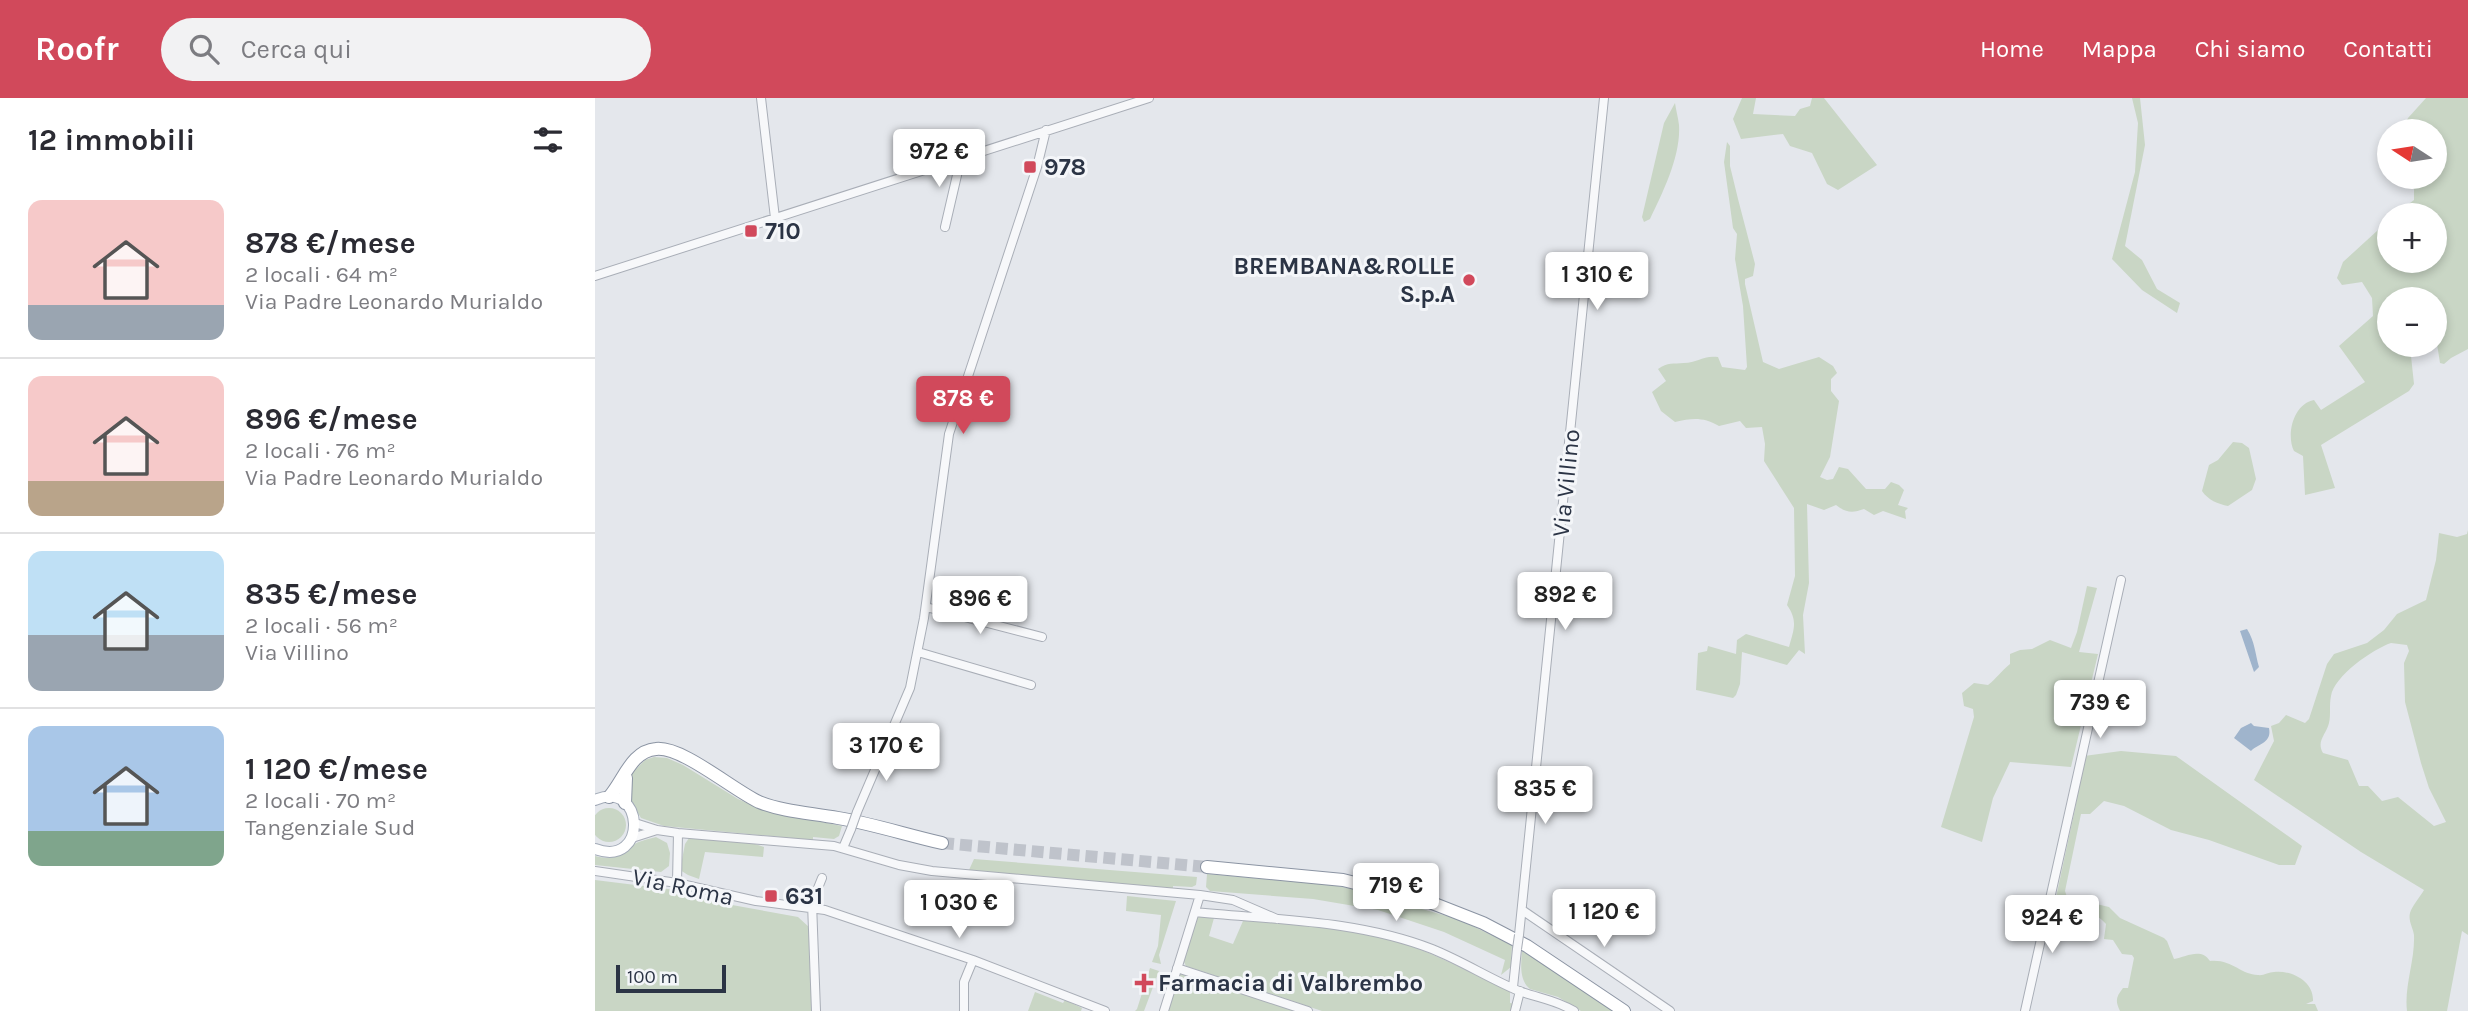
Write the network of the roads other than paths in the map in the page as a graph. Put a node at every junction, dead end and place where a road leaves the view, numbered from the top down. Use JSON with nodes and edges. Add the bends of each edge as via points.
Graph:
{"nodes":[{"id":1,"x":761,"y":98,"type":"edge"},
{"id":2,"x":1149,"y":98,"type":"edge"},
{"id":3,"x":1604,"y":98,"type":"edge"},
{"id":4,"x":1046,"y":130,"type":"junction"},
{"id":5,"x":961,"y":158,"type":"junction"},
{"id":6,"x":775,"y":218,"type":"junction"},
{"id":7,"x":945,"y":227,"type":"dead end"},
{"id":8,"x":595,"y":276,"type":"edge"},
{"id":9,"x":2121,"y":580,"type":"dead end"},
{"id":10,"x":926,"y":607,"type":"junction"},
{"id":11,"x":1042,"y":637,"type":"dead end"},
{"id":12,"x":918,"y":652,"type":"junction"},
{"id":13,"x":1031,"y":685,"type":"dead end"},
{"id":14,"x":626,"y":775,"type":"junction"},
{"id":15,"x":600,"y":797,"type":"edge"},
{"id":16,"x":625,"y":803,"type":"junction"},
{"id":17,"x":635,"y":823,"type":"junction"},
{"id":18,"x":657,"y":830,"type":"junction"},
{"id":19,"x":678,"y":833,"type":"junction"},
{"id":20,"x":632,"y":838,"type":"junction"},
{"id":21,"x":942,"y":843,"type":"tunnel mouth"},
{"id":22,"x":843,"y":848,"type":"junction"},
{"id":23,"x":595,"y":849,"type":"edge"},
{"id":24,"x":1207,"y":867,"type":"tunnel mouth"},
{"id":25,"x":595,"y":872,"type":"edge"},
{"id":26,"x":822,"y":877,"type":"dead end"},
{"id":27,"x":677,"y":883,"type":"junction"},
{"id":28,"x":1200,"y":895,"type":"junction"},
{"id":29,"x":813,"y":909,"type":"junction"},
{"id":30,"x":1522,"y":910,"type":"junction"},
{"id":31,"x":1195,"y":912,"type":"junction"},
{"id":32,"x":1277,"y":919,"type":"junction"},
{"id":33,"x":973,"y":960,"type":"junction"},
{"id":34,"x":1177,"y":968,"type":"junction"},
{"id":35,"x":1516,"y":989,"type":"junction"},
{"id":36,"x":1095,"y":1009,"type":"edge"},
{"id":37,"x":816,"y":1011,"type":"edge"},
{"id":38,"x":964,"y":1011,"type":"edge"},
{"id":39,"x":1105,"y":1011,"type":"edge"},
{"id":40,"x":1164,"y":1011,"type":"edge"},
{"id":41,"x":1308,"y":1011,"type":"edge"},
{"id":42,"x":1515,"y":1011,"type":"edge"},
{"id":43,"x":1574,"y":1011,"type":"edge"},
{"id":44,"x":1624,"y":1011,"type":"edge"},
{"id":45,"x":1670,"y":1011,"type":"edge"},
{"id":46,"x":2025,"y":1011,"type":"edge"}],
"edges":[{"from":1,"to":6,"type":"street"},
{"from":2,"to":4,"type":"street"},
{"from":3,"to":30,"type":"street","name":"Via Villino"},
{"from":4,"to":5,"type":"street"},
{"from":4,"to":10,"type":"street","via":[[951,423]]},
{"from":5,"to":6,"type":"street"},
{"from":5,"to":7,"type":"street"},
{"from":6,"to":8,"type":"street"},
{"from":9,"to":46,"type":"street"},
{"from":10,"to":11,"type":"street"},
{"from":10,"to":12,"type":"street"},
{"from":12,"to":13,"type":"street"},
{"from":12,"to":22,"type":"street","bridge":true,"via":[[910,688]]},
{"from":14,"to":15,"type":"highway"},
{"from":14,"to":16,"type":"highway"},
{"from":14,"to":21,"type":"highway","via":[[641,754],[666,750],[769,805]]},
{"from":15,"to":16,"type":"main road"},
{"from":16,"to":17,"type":"main road"},
{"from":17,"to":18,"type":"street"},
{"from":17,"to":20,"type":"main road"},
{"from":18,"to":19,"type":"street"},
{"from":18,"to":20,"type":"street"},
{"from":19,"to":22,"type":"street"},
{"from":19,"to":27,"type":"street"},
{"from":20,"to":23,"type":"main road","via":[[616,851]]},
{"from":22,"to":28,"type":"street","via":[[932,871]]},
{"from":24,"to":44,"type":"highway","via":[[1343,880],[1427,901],[1527,946]]},
{"from":25,"to":27,"type":"street","name":"Via Roma"},
{"from":26,"to":29,"type":"street"},
{"from":27,"to":29,"type":"street","name":"Via Roma"},
{"from":28,"to":31,"type":"street"},
{"from":28,"to":32,"type":"street","via":[[1233,900]]},
{"from":29,"to":33,"type":"street","name":"Via Roma"},
{"from":29,"to":37,"type":"street"},
{"from":30,"to":35,"type":"street","name":"Via Villino","bridge":true},
{"from":30,"to":45,"type":"street"},
{"from":31,"to":32,"type":"street"},
{"from":31,"to":34,"type":"street"},
{"from":32,"to":35,"type":"street","via":[[1336,925],[1399,939],[1433,949]]},
{"from":33,"to":36,"type":"street","name":"Via Roma"},
{"from":33,"to":38,"type":"street","via":[[964,982]]},
{"from":34,"to":40,"type":"street"},
{"from":34,"to":41,"type":"street"},
{"from":35,"to":42,"type":"street","name":"Via Villino"},
{"from":35,"to":43,"type":"street"},
{"from":36,"to":39,"type":"street","name":"Via Roma"}]}
